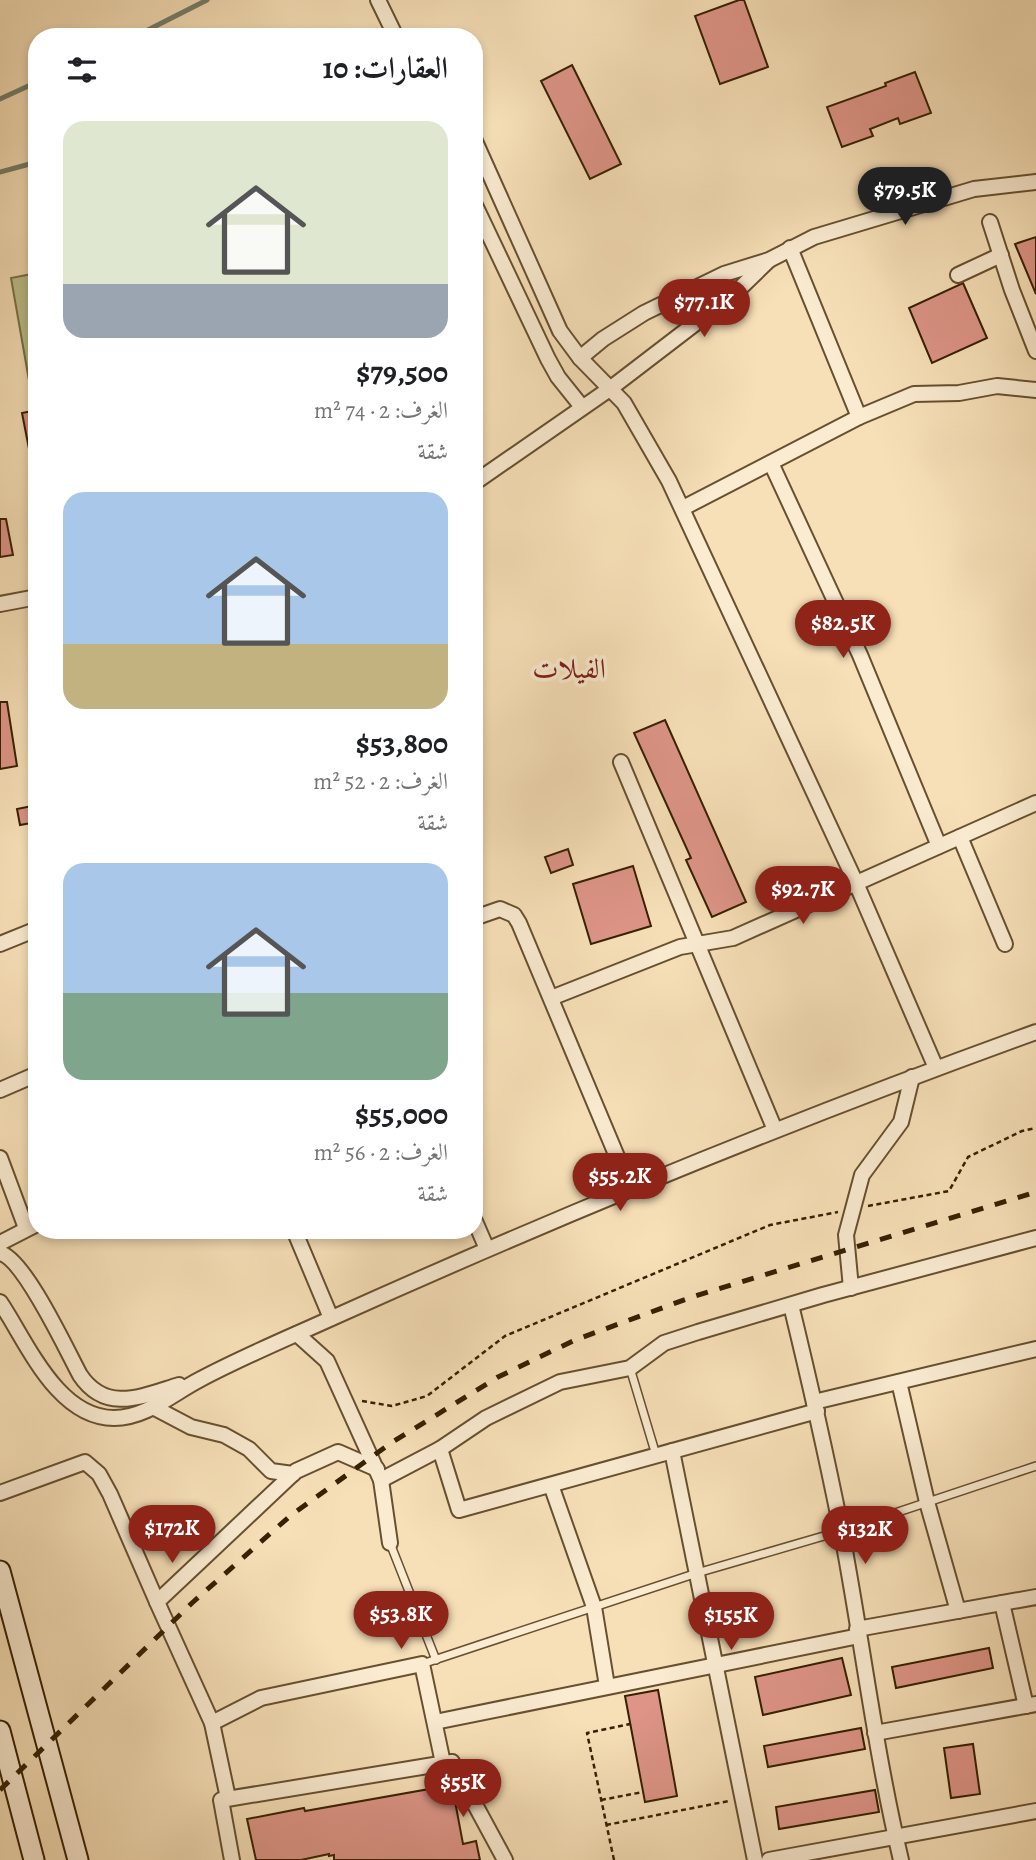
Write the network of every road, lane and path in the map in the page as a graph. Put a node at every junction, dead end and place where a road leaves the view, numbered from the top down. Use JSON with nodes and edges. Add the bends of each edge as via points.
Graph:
{"nodes":[{"id":1,"x":378,"y":0,"type":"edge"},
{"id":2,"x":392,"y":28,"type":"edge"},
{"id":3,"x":483,"y":159,"type":"edge"},
{"id":4,"x":1036,"y":182,"type":"edge"},
{"id":5,"x":483,"y":222,"type":"edge"},
{"id":6,"x":990,"y":222,"type":"dead end"},
{"id":7,"x":790,"y":248,"type":"junction"},
{"id":8,"x":1001,"y":255,"type":"junction"},
{"id":9,"x":769,"y":260,"type":"junction"},
{"id":10,"x":958,"y":275,"type":"dead end"},
{"id":11,"x":1036,"y":351,"type":"edge"},
{"id":12,"x":580,"y":358,"type":"junction"},
{"id":13,"x":611,"y":388,"type":"junction"},
{"id":14,"x":1036,"y":390,"type":"edge"},
{"id":15,"x":582,"y":407,"type":"junction"},
{"id":16,"x":859,"y":417,"type":"junction"},
{"id":17,"x":771,"y":463,"type":"junction"},
{"id":18,"x":483,"y":477,"type":"edge"},
{"id":19,"x":682,"y":508,"type":"junction"},
{"id":20,"x":28,"y":599,"type":"edge"},
{"id":21,"x":0,"y":604,"type":"edge"},
{"id":22,"x":621,"y":762,"type":"dead end"},
{"id":23,"x":1036,"y":803,"type":"edge"},
{"id":24,"x":960,"y":837,"type":"junction"},
{"id":25,"x":939,"y":846,"type":"junction"},
{"id":26,"x":856,"y":883,"type":"junction"},
{"id":27,"x":483,"y":915,"type":"edge"},
{"id":28,"x":28,"y":933,"type":"edge"},
{"id":29,"x":0,"y":944,"type":"edge"},
{"id":30,"x":697,"y":944,"type":"junction"},
{"id":31,"x":1005,"y":944,"type":"dead end"},
{"id":32,"x":551,"y":998,"type":"junction"},
{"id":33,"x":1036,"y":1032,"type":"edge"},
{"id":34,"x":936,"y":1068,"type":"junction"},
{"id":35,"x":912,"y":1077,"type":"junction"},
{"id":36,"x":28,"y":1078,"type":"edge"},
{"id":37,"x":0,"y":1090,"type":"edge"},
{"id":38,"x":1036,"y":1129,"type":"edge"},
{"id":39,"x":775,"y":1130,"type":"junction"},
{"id":40,"x":0,"y":1158,"type":"edge"},
{"id":41,"x":631,"y":1190,"type":"junction"},
{"id":42,"x":853,"y":1209,"type":"junction"},
{"id":43,"x":28,"y":1218,"type":"edge"},
{"id":44,"x":28,"y":1228,"type":"edge"},
{"id":45,"x":1036,"y":1238,"type":"edge"},
{"id":46,"x":298,"y":1239,"type":"edge"},
{"id":47,"x":483,"y":1239,"type":"edge"},
{"id":48,"x":0,"y":1243,"type":"edge"},
{"id":49,"x":487,"y":1249,"type":"junction"},
{"id":50,"x":0,"y":1253,"type":"edge"},
{"id":51,"x":851,"y":1288,"type":"junction"},
{"id":52,"x":0,"y":1301,"type":"edge"},
{"id":53,"x":791,"y":1305,"type":"junction"},
{"id":54,"x":331,"y":1318,"type":"junction"},
{"id":55,"x":297,"y":1334,"type":"junction"},
{"id":56,"x":1036,"y":1349,"type":"edge"},
{"id":57,"x":630,"y":1368,"type":"junction"},
{"id":58,"x":198,"y":1380,"type":"junction"},
{"id":59,"x":899,"y":1382,"type":"junction"},
{"id":60,"x":345,"y":1399,"type":"junction"},
{"id":61,"x":815,"y":1406,"type":"junction"},
{"id":62,"x":153,"y":1407,"type":"junction"},
{"id":63,"x":440,"y":1450,"type":"junction"},
{"id":64,"x":672,"y":1451,"type":"junction"},
{"id":65,"x":656,"y":1455,"type":"junction"},
{"id":66,"x":1036,"y":1466,"type":"edge"},
{"id":67,"x":293,"y":1474,"type":"junction"},
{"id":68,"x":379,"y":1474,"type":"junction"},
{"id":69,"x":551,"y":1485,"type":"junction"},
{"id":70,"x":0,"y":1493,"type":"edge"},
{"id":71,"x":927,"y":1502,"type":"junction"},
{"id":72,"x":841,"y":1531,"type":"junction"},
{"id":73,"x":390,"y":1543,"type":"joint"},
{"id":74,"x":0,"y":1571,"type":"edge"},
{"id":75,"x":697,"y":1573,"type":"junction"},
{"id":76,"x":1036,"y":1597,"type":"edge"},
{"id":77,"x":158,"y":1602,"type":"junction"},
{"id":78,"x":1002,"y":1603,"type":"junction"},
{"id":79,"x":594,"y":1607,"type":"junction"},
{"id":80,"x":958,"y":1611,"type":"junction"},
{"id":81,"x":858,"y":1632,"type":"junction"},
{"id":82,"x":429,"y":1662,"type":"junction"},
{"id":83,"x":715,"y":1664,"type":"junction"},
{"id":84,"x":607,"y":1686,"type":"junction"},
{"id":85,"x":1031,"y":1705,"type":"edge"},
{"id":86,"x":435,"y":1722,"type":"junction"},
{"id":87,"x":212,"y":1723,"type":"junction"},
{"id":88,"x":630,"y":1724,"type":"dead end"},
{"id":89,"x":0,"y":1731,"type":"edge"},
{"id":90,"x":875,"y":1733,"type":"junction"},
{"id":91,"x":443,"y":1763,"type":"junction"},
{"id":92,"x":643,"y":1791,"type":"dead end"},
{"id":93,"x":228,"y":1798,"type":"junction"},
{"id":94,"x":743,"y":1798,"type":"junction"},
{"id":95,"x":601,"y":1800,"type":"junction"},
{"id":96,"x":1036,"y":1811,"type":"edge"},
{"id":97,"x":606,"y":1825,"type":"junction"},
{"id":98,"x":896,"y":1837,"type":"junction"},
{"id":99,"x":34,"y":1860,"type":"edge"},
{"id":100,"x":78,"y":1860,"type":"edge"},
{"id":101,"x":232,"y":1860,"type":"edge"},
{"id":102,"x":506,"y":1860,"type":"edge"},
{"id":103,"x":614,"y":1860,"type":"edge"},
{"id":104,"x":755,"y":1860,"type":"edge"},
{"id":105,"x":769,"y":1860,"type":"edge"},
{"id":106,"x":901,"y":1860,"type":"edge"}],
"edges":[{"from":1,"to":2,"type":"street"},
{"from":3,"to":12,"type":"street","via":[[561,331]]},
{"from":4,"to":7,"type":"street","via":[[974,189]]},
{"from":5,"to":15,"type":"street","via":[[548,359]]},
{"from":6,"to":8,"type":"street"},
{"from":7,"to":9,"type":"street"},
{"from":7,"to":16,"type":"street"},
{"from":8,"to":10,"type":"street"},
{"from":8,"to":11,"type":"street"},
{"from":9,"to":12,"type":"street","via":[[724,274],[644,313]]},
{"from":9,"to":13,"type":"street","via":[[735,293]]},
{"from":12,"to":13,"type":"street"},
{"from":13,"to":15,"type":"street"},
{"from":13,"to":19,"type":"street","via":[[640,428]]},
{"from":14,"to":16,"type":"street","via":[[997,386],[914,394]]},
{"from":15,"to":18,"type":"street"},
{"from":16,"to":17,"type":"street"},
{"from":17,"to":19,"type":"street"},
{"from":17,"to":25,"type":"street","via":[[860,655]]},
{"from":19,"to":26,"type":"street"},
{"from":20,"to":21,"type":"street"},
{"from":22,"to":30,"type":"street"},
{"from":23,"to":24,"type":"street"},
{"from":24,"to":25,"type":"street"},
{"from":24,"to":31,"type":"street"},
{"from":25,"to":26,"type":"street"},
{"from":26,"to":30,"type":"street","via":[[733,938]]},
{"from":26,"to":34,"type":"street"},
{"from":27,"to":32,"type":"street","via":[[500,909],[514,915]]},
{"from":28,"to":29,"type":"street"},
{"from":30,"to":32,"type":"street"},
{"from":30,"to":39,"type":"street"},
{"from":32,"to":41,"type":"street"},
{"from":33,"to":34,"type":"street"},
{"from":34,"to":35,"type":"street"},
{"from":35,"to":39,"type":"street"},
{"from":35,"to":42,"type":"street","via":[[901,1122],[862,1175]]},
{"from":36,"to":37,"type":"street"},
{"from":38,"to":42,"type":"path","via":[[968,1157],[949,1191]]},
{"from":39,"to":41,"type":"street"},
{"from":40,"to":43,"type":"street"},
{"from":41,"to":49,"type":"street"},
{"from":42,"to":51,"type":"street","via":[[846,1235]]},
{"from":42,"to":60,"type":"path","via":[[770,1225],[505,1336],[428,1396],[392,1406]]},
{"from":44,"to":48,"type":"street"},
{"from":45,"to":51,"type":"street"},
{"from":46,"to":54,"type":"street"},
{"from":47,"to":49,"type":"street"},
{"from":49,"to":54,"type":"street"},
{"from":50,"to":58,"type":"street","via":[[16,1263],[80,1375],[98,1393],[113,1399],[135,1398]]},
{"from":51,"to":53,"type":"street"},
{"from":52,"to":62,"type":"street","via":[[54,1385],[77,1408],[113,1418]]},
{"from":53,"to":57,"type":"street","via":[[664,1343]]},
{"from":53,"to":61,"type":"street"},
{"from":54,"to":55,"type":"street"},
{"from":55,"to":58,"type":"street"},
{"from":55,"to":60,"type":"street","via":[[327,1361]]},
{"from":56,"to":59,"type":"street"},
{"from":57,"to":63,"type":"street","via":[[560,1382],[486,1418]]},
{"from":57,"to":65,"type":"lane"},
{"from":58,"to":62,"type":"street"},
{"from":59,"to":61,"type":"street"},
{"from":59,"to":71,"type":"street"},
{"from":60,"to":68,"type":"street"},
{"from":61,"to":64,"type":"street"},
{"from":61,"to":72,"type":"street"},
{"from":62,"to":67,"type":"street","via":[[191,1427],[224,1434],[249,1449],[271,1471]]},
{"from":63,"to":68,"type":"street"},
{"from":63,"to":69,"type":"street","via":[[459,1510]]},
{"from":64,"to":65,"type":"street"},
{"from":64,"to":75,"type":"street"},
{"from":65,"to":69,"type":"street"},
{"from":66,"to":71,"type":"lane"},
{"from":67,"to":68,"type":"street","via":[[338,1452]]},
{"from":67,"to":77,"type":"street"},
{"from":68,"to":73,"type":"street"},
{"from":69,"to":79,"type":"street"},
{"from":70,"to":77,"type":"street","via":[[85,1462],[110,1494]]},
{"from":71,"to":72,"type":"lane"},
{"from":71,"to":80,"type":"street"},
{"from":72,"to":75,"type":"lane"},
{"from":72,"to":81,"type":"street"},
{"from":73,"to":82,"type":"lane"},
{"from":74,"to":100,"type":"main road"},
{"from":75,"to":79,"type":"lane"},
{"from":75,"to":83,"type":"street"},
{"from":76,"to":78,"type":"street"},
{"from":77,"to":87,"type":"street"},
{"from":78,"to":80,"type":"street"},
{"from":78,"to":85,"type":"street"},
{"from":79,"to":82,"type":"lane"},
{"from":79,"to":84,"type":"street"},
{"from":80,"to":81,"type":"street"},
{"from":81,"to":83,"type":"street"},
{"from":81,"to":90,"type":"street"},
{"from":82,"to":86,"type":"street"},
{"from":82,"to":87,"type":"street","via":[[261,1698]]},
{"from":83,"to":84,"type":"street"},
{"from":83,"to":94,"type":"street"},
{"from":84,"to":86,"type":"street"},
{"from":85,"to":90,"type":"street"},
{"from":86,"to":91,"type":"street"},
{"from":87,"to":93,"type":"street"},
{"from":88,"to":95,"type":"path","via":[[587,1733]]},
{"from":89,"to":99,"type":"main road"},
{"from":90,"to":98,"type":"street"},
{"from":91,"to":93,"type":"street"},
{"from":91,"to":102,"type":"street","via":[[452,1762]]},
{"from":92,"to":95,"type":"path"},
{"from":93,"to":101,"type":"street","via":[[221,1800]]},
{"from":94,"to":97,"type":"path"},
{"from":94,"to":104,"type":"street"},
{"from":95,"to":97,"type":"path"},
{"from":96,"to":98,"type":"street"},
{"from":97,"to":103,"type":"path"},
{"from":98,"to":105,"type":"street"},
{"from":98,"to":106,"type":"street"}]}
